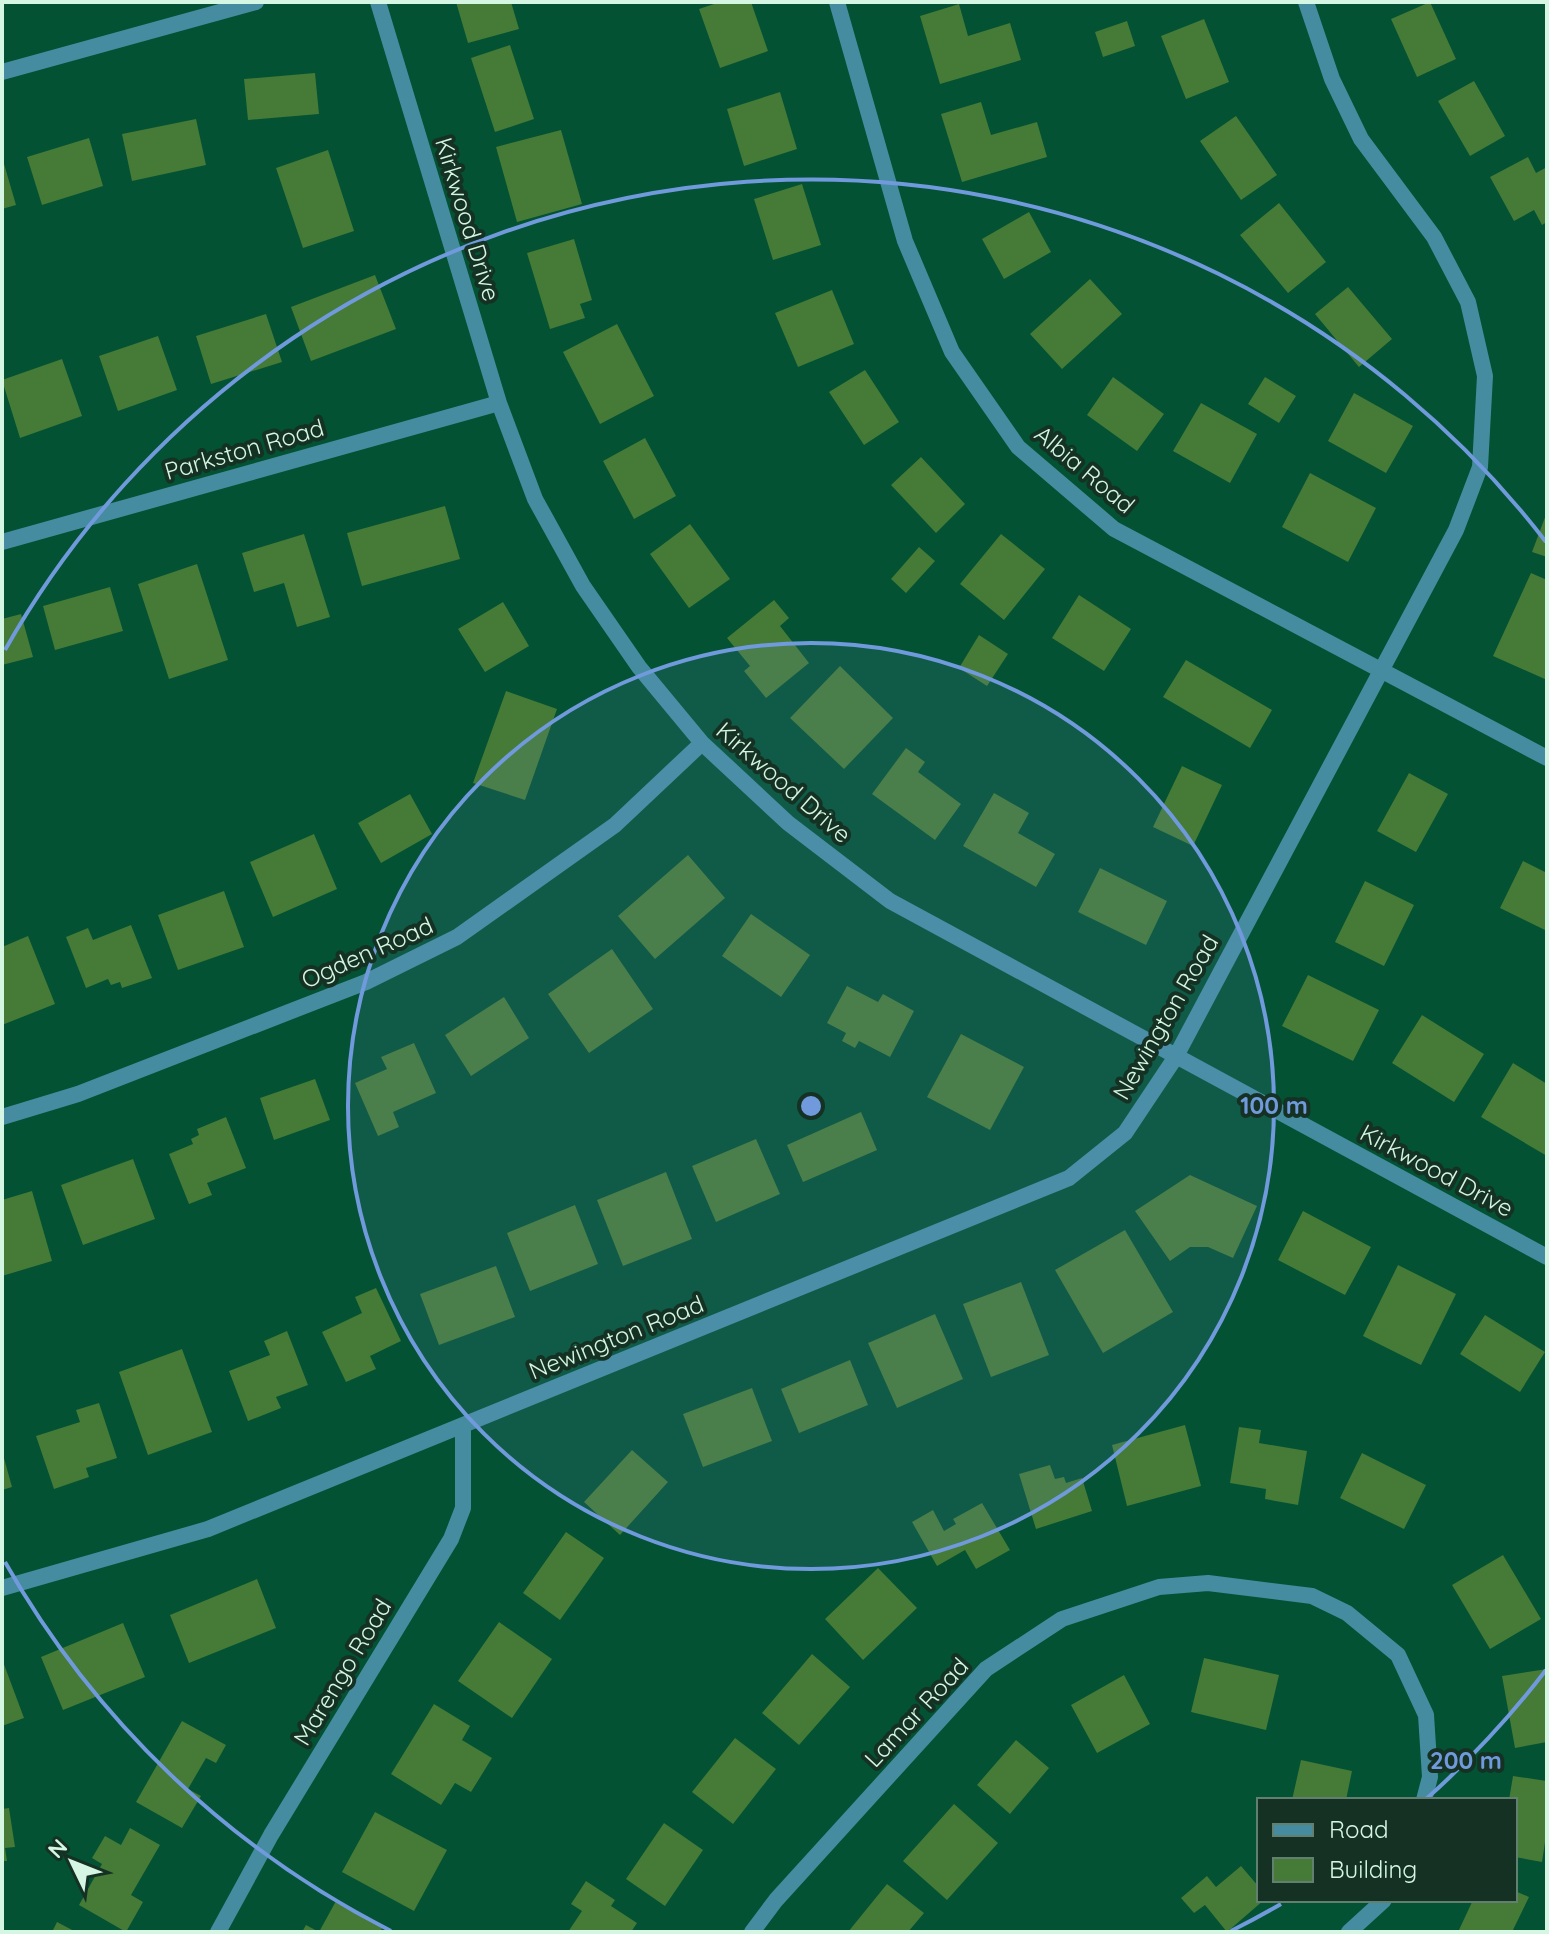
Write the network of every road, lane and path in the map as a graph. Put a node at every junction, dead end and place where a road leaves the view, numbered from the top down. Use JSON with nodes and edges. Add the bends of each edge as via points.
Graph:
{"nodes":[{"id":1,"x":256,"y":2,"type":"edge"},
{"id":2,"x":378,"y":2,"type":"edge"},
{"id":3,"x":837,"y":2,"type":"edge"},
{"id":4,"x":1306,"y":2,"type":"edge"},
{"id":5,"x":2,"y":72,"type":"edge"},
{"id":6,"x":499,"y":403,"type":"junction"},
{"id":7,"x":2,"y":542,"type":"edge"},
{"id":8,"x":1380,"y":672,"type":"junction"},
{"id":9,"x":702,"y":743,"type":"junction"},
{"id":10,"x":1547,"y":758,"type":"edge"},
{"id":11,"x":1175,"y":1058,"type":"junction"},
{"id":12,"x":2,"y":1117,"type":"edge"},
{"id":13,"x":1547,"y":1257,"type":"edge"},
{"id":14,"x":463,"y":1425,"type":"junction"},
{"id":15,"x":2,"y":1588,"type":"edge"},
{"id":16,"x":1425,"y":1798,"type":"edge"},
{"id":17,"x":1382,"y":1902,"type":"edge"},
{"id":18,"x":218,"y":1932,"type":"edge"},
{"id":19,"x":752,"y":1932,"type":"edge"},
{"id":20,"x":1349,"y":1932,"type":"edge"}],
"edges":[{"from":1,"to":5,"type":"street"},
{"from":2,"to":6,"type":"street","name":"Kirkwood Drive"},
{"from":3,"to":8,"type":"street","name":"Albia Road","via":[[905,241],[952,352],[1018,447],[1114,529]]},
{"from":4,"to":8,"type":"street","name":"Newington Road","via":[[1332,79],[1361,139],[1434,237],[1468,302],[1485,376],[1480,467],[1456,530]]},
{"from":6,"to":7,"type":"street","name":"Parkston Road"},
{"from":6,"to":9,"type":"street","name":"Kirkwood Drive","via":[[535,499],[583,586],[639,667]]},
{"from":8,"to":10,"type":"street","name":"Albia Road"},
{"from":8,"to":11,"type":"street","name":"Newington Road"},
{"from":9,"to":11,"type":"street","name":"Kirkwood Drive","via":[[788,823],[890,901]]},
{"from":9,"to":12,"type":"street","name":"Ogden Road","via":[[615,825],[457,937],[366,982],[78,1094]]},
{"from":11,"to":13,"type":"street","name":"Kirkwood Drive"},
{"from":11,"to":14,"type":"street","name":"Newington Road","via":[[1125,1133],[1069,1178]]},
{"from":14,"to":15,"type":"street","name":"Newington Road","via":[[208,1529]]},
{"from":14,"to":18,"type":"street","name":"Marengo Road","via":[[463,1508],[451,1539]]},
{"from":16,"to":19,"type":"street","name":"Lamar Road","via":[[1430,1777],[1426,1715],[1398,1655],[1347,1613],[1312,1596],[1208,1583],[1159,1587],[1062,1619],[986,1669]]},
{"from":17,"to":20,"type":"street"}]}
